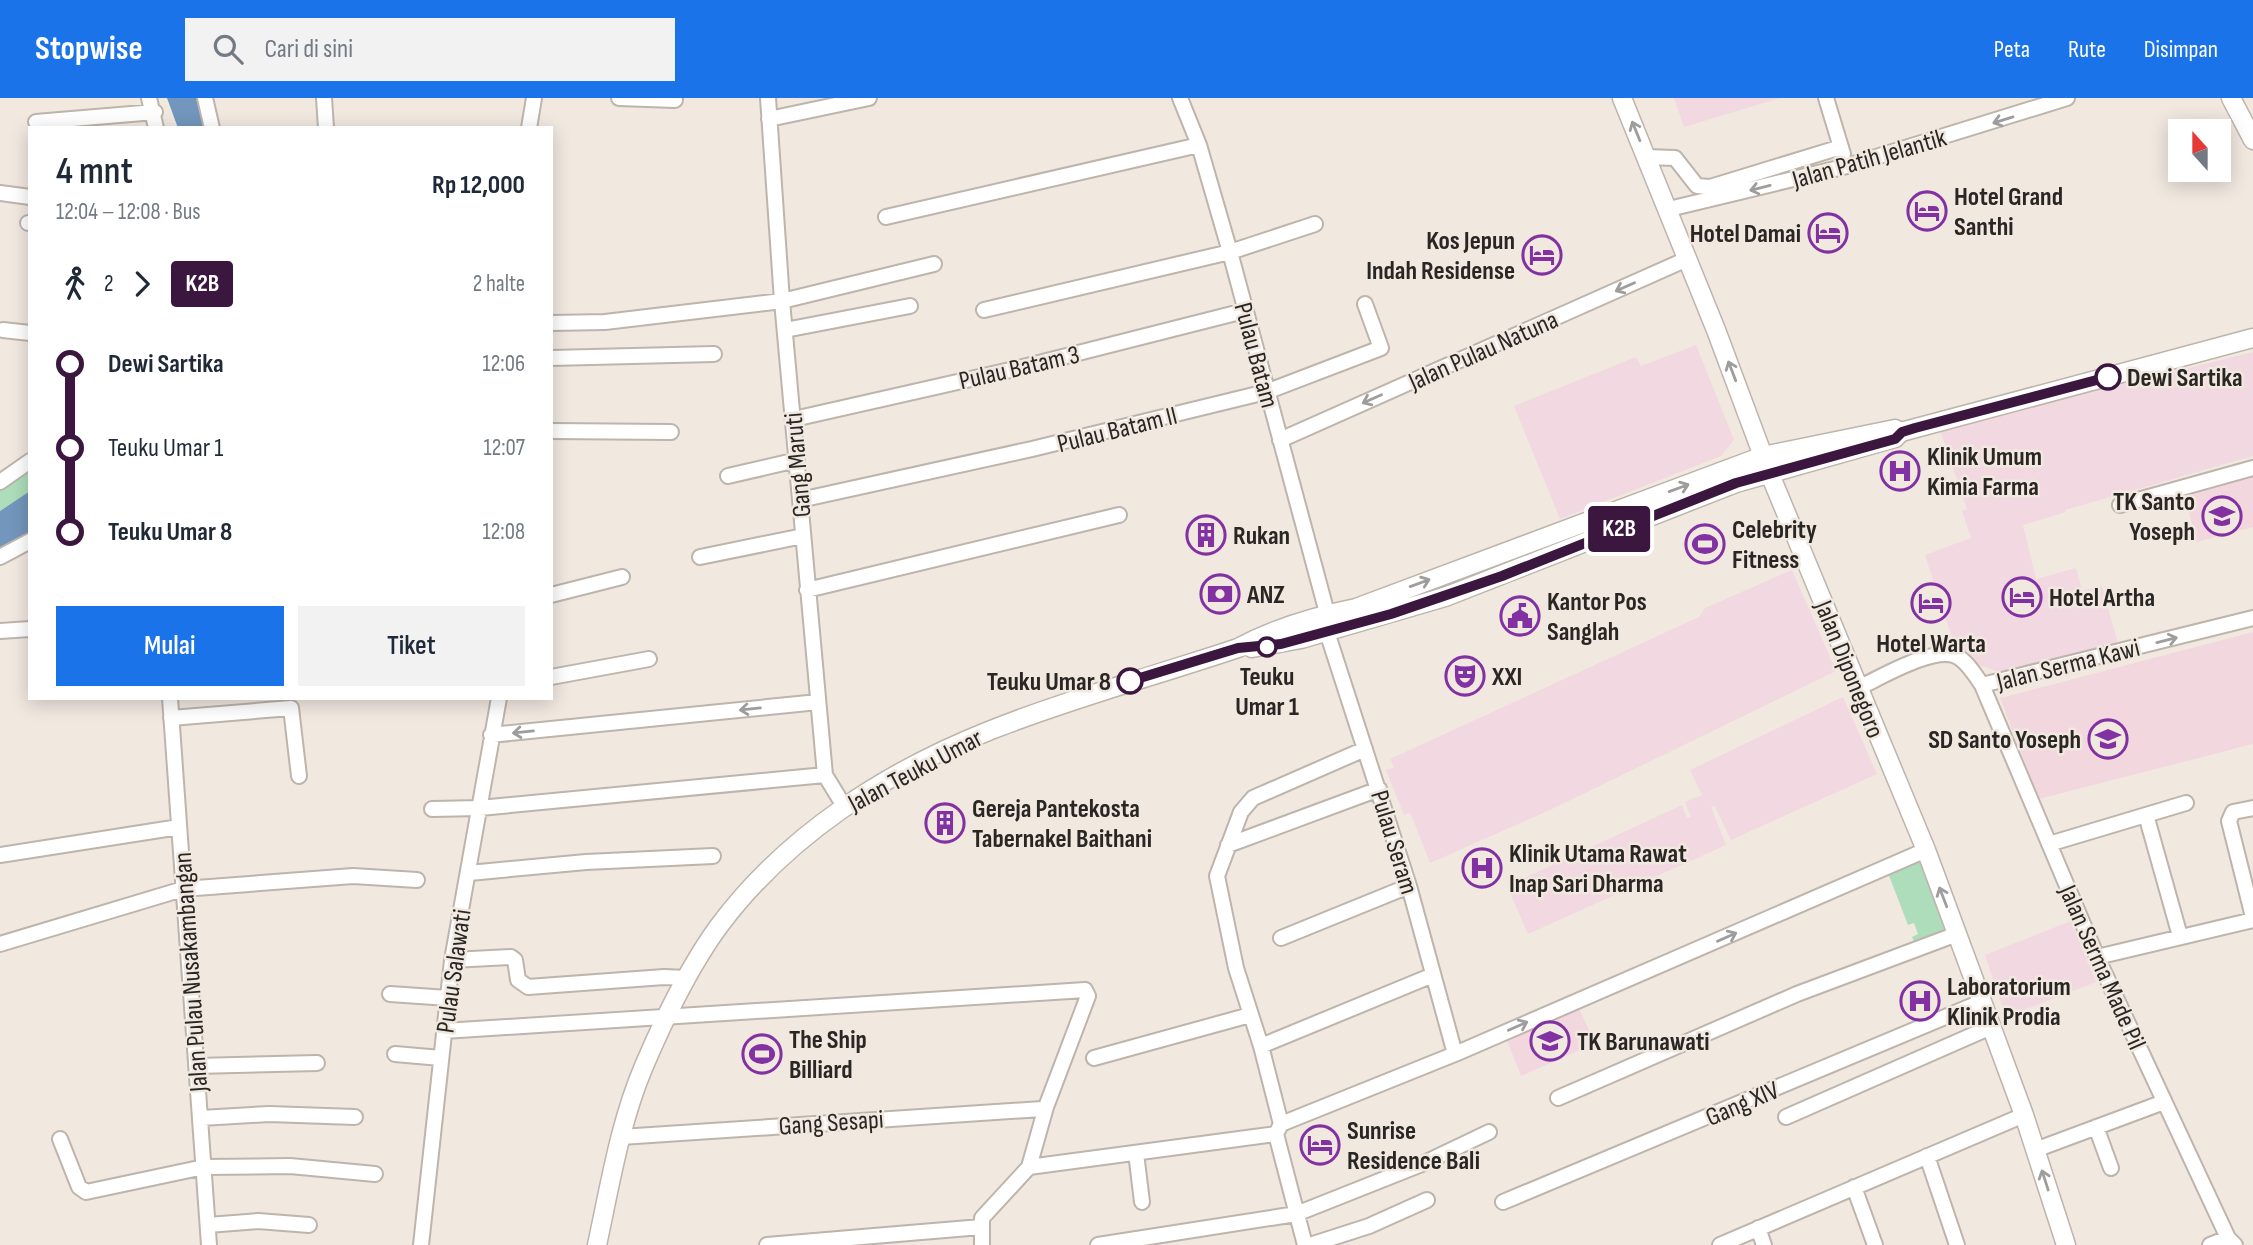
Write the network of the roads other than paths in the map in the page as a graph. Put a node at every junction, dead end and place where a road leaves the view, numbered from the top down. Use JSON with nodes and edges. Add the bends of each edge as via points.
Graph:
{"nodes":[{"id":1,"x":205,"y":98,"type":"edge"},
{"id":2,"x":324,"y":98,"type":"edge"},
{"id":3,"x":534,"y":98,"type":"edge"},
{"id":4,"x":619,"y":98,"type":"edge"},
{"id":5,"x":768,"y":98,"type":"edge"},
{"id":6,"x":869,"y":98,"type":"edge"},
{"id":7,"x":1181,"y":98,"type":"edge"},
{"id":8,"x":1622,"y":98,"type":"edge"},
{"id":9,"x":1826,"y":98,"type":"edge"},
{"id":10,"x":2067,"y":98,"type":"edge"},
{"id":11,"x":2231,"y":98,"type":"edge"},
{"id":12,"x":675,"y":100,"type":"dead end"},
{"id":13,"x":152,"y":105,"type":"edge"},
{"id":14,"x":769,"y":119,"type":"junction"},
{"id":15,"x":36,"y":122,"type":"dead end"},
{"id":16,"x":156,"y":126,"type":"edge"},
{"id":17,"x":212,"y":126,"type":"edge"},
{"id":18,"x":326,"y":126,"type":"edge"},
{"id":19,"x":529,"y":126,"type":"edge"},
{"id":20,"x":2253,"y":140,"type":"edge"},
{"id":21,"x":1199,"y":145,"type":"junction"},
{"id":22,"x":1841,"y":147,"type":"junction"},
{"id":23,"x":1646,"y":158,"type":"junction"},
{"id":24,"x":1847,"y":166,"type":"junction"},
{"id":25,"x":0,"y":193,"type":"edge"},
{"id":26,"x":28,"y":197,"type":"edge"},
{"id":27,"x":1669,"y":209,"type":"junction"},
{"id":28,"x":886,"y":217,"type":"dead end"},
{"id":29,"x":1315,"y":224,"type":"dead end"},
{"id":30,"x":1230,"y":252,"type":"junction"},
{"id":31,"x":1687,"y":259,"type":"junction"},
{"id":32,"x":934,"y":264,"type":"dead end"},
{"id":33,"x":782,"y":301,"type":"junction"},
{"id":34,"x":1365,"y":304,"type":"dead end"},
{"id":35,"x":910,"y":306,"type":"dead end"},
{"id":36,"x":984,"y":310,"type":"dead end"},
{"id":37,"x":1244,"y":311,"type":"junction"},
{"id":38,"x":553,"y":323,"type":"edge"},
{"id":39,"x":785,"y":330,"type":"junction"},
{"id":40,"x":3,"y":331,"type":"dead end"},
{"id":41,"x":28,"y":333,"type":"edge"},
{"id":42,"x":2253,"y":338,"type":"edge"},
{"id":43,"x":714,"y":354,"type":"dead end"},
{"id":44,"x":553,"y":358,"type":"edge"},
{"id":45,"x":1266,"y":392,"type":"junction"},
{"id":46,"x":794,"y":419,"type":"junction"},
{"id":47,"x":553,"y":431,"type":"edge"},
{"id":48,"x":671,"y":432,"type":"dead end"},
{"id":49,"x":1280,"y":440,"type":"junction"},
{"id":50,"x":797,"y":460,"type":"junction"},
{"id":51,"x":28,"y":462,"type":"edge"},
{"id":52,"x":1766,"y":464,"type":"junction"},
{"id":53,"x":2253,"y":468,"type":"edge"},
{"id":54,"x":728,"y":476,"type":"dead end"},
{"id":55,"x":0,"y":482,"type":"edge"},
{"id":56,"x":800,"y":500,"type":"junction"},
{"id":57,"x":2120,"y":505,"type":"dead end"},
{"id":58,"x":1119,"y":515,"type":"dead end"},
{"id":59,"x":803,"y":536,"type":"junction"},
{"id":60,"x":28,"y":542,"type":"edge"},
{"id":61,"x":0,"y":557,"type":"edge"},
{"id":62,"x":700,"y":557,"type":"dead end"},
{"id":63,"x":622,"y":577,"type":"dead end"},
{"id":64,"x":807,"y":590,"type":"junction"},
{"id":65,"x":553,"y":594,"type":"edge"},
{"id":66,"x":1340,"y":616,"type":"junction"},
{"id":67,"x":2253,"y":618,"type":"edge"},
{"id":68,"x":28,"y":629,"type":"edge"},
{"id":69,"x":0,"y":631,"type":"edge"},
{"id":70,"x":1326,"y":632,"type":"junction"},
{"id":71,"x":1238,"y":648,"type":"junction"},
{"id":72,"x":649,"y":659,"type":"dead end"},
{"id":73,"x":553,"y":677,"type":"edge"},
{"id":74,"x":1982,"y":685,"type":"junction"},
{"id":75,"x":1858,"y":688,"type":"junction"},
{"id":76,"x":170,"y":700,"type":"edge"},
{"id":77,"x":499,"y":700,"type":"edge"},
{"id":78,"x":818,"y":702,"type":"junction"},
{"id":79,"x":171,"y":718,"type":"junction"},
{"id":80,"x":491,"y":735,"type":"junction"},
{"id":81,"x":1365,"y":749,"type":"junction"},
{"id":82,"x":825,"y":775,"type":"junction"},
{"id":83,"x":299,"y":776,"type":"dead end"},
{"id":84,"x":1378,"y":789,"type":"junction"},
{"id":85,"x":2186,"y":803,"type":"dead end"},
{"id":86,"x":845,"y":806,"type":"junction"},
{"id":87,"x":480,"y":808,"type":"junction"},
{"id":88,"x":2253,"y":808,"type":"edge"},
{"id":89,"x":432,"y":809,"type":"dead end"},
{"id":90,"x":2146,"y":815,"type":"junction"},
{"id":91,"x":179,"y":827,"type":"junction"},
{"id":92,"x":2049,"y":844,"type":"junction"},
{"id":93,"x":1228,"y":845,"type":"junction"},
{"id":94,"x":1926,"y":850,"type":"junction"},
{"id":95,"x":0,"y":855,"type":"edge"},
{"id":96,"x":713,"y":856,"type":"dead end"},
{"id":97,"x":469,"y":873,"type":"junction"},
{"id":98,"x":417,"y":880,"type":"dead end"},
{"id":99,"x":1409,"y":886,"type":"junction"},
{"id":100,"x":183,"y":889,"type":"junction"},
{"id":101,"x":2253,"y":918,"type":"edge"},
{"id":102,"x":1957,"y":934,"type":"junction"},
{"id":103,"x":2180,"y":936,"type":"junction"},
{"id":104,"x":1280,"y":938,"type":"dead end"},
{"id":105,"x":0,"y":944,"type":"edge"},
{"id":106,"x":2096,"y":957,"type":"junction"},
{"id":107,"x":452,"y":960,"type":"junction"},
{"id":108,"x":1433,"y":975,"type":"junction"},
{"id":109,"x":687,"y":978,"type":"junction"},
{"id":110,"x":390,"y":994,"type":"dead end"},
{"id":111,"x":448,"y":998,"type":"junction"},
{"id":112,"x":1981,"y":1002,"type":"junction"},
{"id":113,"x":1250,"y":1015,"type":"junction"},
{"id":114,"x":667,"y":1018,"type":"junction"},
{"id":115,"x":1992,"y":1027,"type":"junction"},
{"id":116,"x":444,"y":1031,"type":"junction"},
{"id":117,"x":1261,"y":1046,"type":"junction"},
{"id":118,"x":396,"y":1054,"type":"dead end"},
{"id":119,"x":1455,"y":1054,"type":"junction"},
{"id":120,"x":441,"y":1058,"type":"junction"},
{"id":121,"x":1094,"y":1058,"type":"dead end"},
{"id":122,"x":317,"y":1063,"type":"dead end"},
{"id":123,"x":196,"y":1066,"type":"junction"},
{"id":124,"x":1558,"y":1098,"type":"dead end"},
{"id":125,"x":2164,"y":1102,"type":"junction"},
{"id":126,"x":1042,"y":1110,"type":"dead end"},
{"id":127,"x":2024,"y":1115,"type":"junction"},
{"id":128,"x":355,"y":1117,"type":"dead end"},
{"id":129,"x":1786,"y":1117,"type":"dead end"},
{"id":130,"x":201,"y":1118,"type":"junction"},
{"id":131,"x":2096,"y":1128,"type":"junction"},
{"id":132,"x":1278,"y":1129,"type":"junction"},
{"id":133,"x":1489,"y":1132,"type":"dead end"},
{"id":134,"x":621,"y":1137,"type":"junction"},
{"id":135,"x":60,"y":1139,"type":"dead end"},
{"id":136,"x":2035,"y":1150,"type":"junction"},
{"id":137,"x":1136,"y":1153,"type":"junction"},
{"id":138,"x":1927,"y":1156,"type":"junction"},
{"id":139,"x":204,"y":1167,"type":"junction"},
{"id":140,"x":1029,"y":1167,"type":"junction"},
{"id":141,"x":2111,"y":1168,"type":"dead end"},
{"id":142,"x":375,"y":1174,"type":"dead end"},
{"id":143,"x":1854,"y":1187,"type":"junction"},
{"id":144,"x":1427,"y":1200,"type":"dead end"},
{"id":145,"x":1142,"y":1202,"type":"dead end"},
{"id":146,"x":1503,"y":1202,"type":"dead end"},
{"id":147,"x":1296,"y":1214,"type":"junction"},
{"id":148,"x":208,"y":1225,"type":"junction"},
{"id":149,"x":309,"y":1225,"type":"dead end"},
{"id":150,"x":981,"y":1227,"type":"junction"},
{"id":151,"x":1758,"y":1228,"type":"junction"},
{"id":152,"x":2231,"y":1241,"type":"edge"},
{"id":153,"x":209,"y":1245,"type":"edge"},
{"id":154,"x":421,"y":1245,"type":"edge"},
{"id":155,"x":597,"y":1245,"type":"edge"},
{"id":156,"x":767,"y":1245,"type":"edge"},
{"id":157,"x":982,"y":1245,"type":"edge"},
{"id":158,"x":1098,"y":1245,"type":"edge"},
{"id":159,"x":1307,"y":1245,"type":"edge"},
{"id":160,"x":1720,"y":1245,"type":"edge"},
{"id":161,"x":1765,"y":1245,"type":"edge"},
{"id":162,"x":1875,"y":1245,"type":"edge"},
{"id":163,"x":1957,"y":1245,"type":"edge"},
{"id":164,"x":2066,"y":1245,"type":"edge"},
{"id":165,"x":2210,"y":1245,"type":"edge"}],
"edges":[{"from":1,"to":17,"type":"street"},
{"from":2,"to":18,"type":"street"},
{"from":3,"to":19,"type":"street"},
{"from":4,"to":12,"type":"street"},
{"from":5,"to":14,"type":"street","name":"Gang Maruti"},
{"from":6,"to":14,"type":"street"},
{"from":7,"to":21,"type":"street","name":"Pulau Batam"},
{"from":23,"to":8,"type":"main road","name":"Jalan Diponegoro","one_way":true},
{"from":9,"to":22,"type":"street"},
{"from":10,"to":24,"type":"street","name":"Jalan Patih Jelantik","one_way":true},
{"from":11,"to":20,"type":"main road"},
{"from":13,"to":15,"type":"street"},
{"from":13,"to":16,"type":"street"},
{"from":14,"to":33,"type":"street","name":"Gang Maruti"},
{"from":21,"to":28,"type":"street"},
{"from":21,"to":30,"type":"street","name":"Pulau Batam"},
{"from":22,"to":23,"type":"street","via":[[1710,187],[1697,186],[1675,158]]},
{"from":22,"to":24,"type":"street"},
{"from":23,"to":27,"type":"main road","name":"Jalan Diponegoro"},
{"from":24,"to":27,"type":"street","name":"Jalan Patih Jelantik","one_way":true},
{"from":25,"to":26,"type":"street"},
{"from":27,"to":31,"type":"main road","name":"Jalan Diponegoro"},
{"from":29,"to":30,"type":"street"},
{"from":30,"to":36,"type":"street"},
{"from":30,"to":37,"type":"street","name":"Pulau Batam"},
{"from":31,"to":49,"type":"street","name":"Jalan Pulau Natuna","one_way":true},
{"from":52,"to":31,"type":"main road","name":"Jalan Diponegoro","one_way":true},
{"from":32,"to":33,"type":"street"},
{"from":33,"to":38,"type":"street","via":[[605,322]]},
{"from":33,"to":39,"type":"street","name":"Gang Maruti"},
{"from":34,"to":45,"type":"street","name":"Pulau Batam II","via":[[1381,348]]},
{"from":35,"to":39,"type":"street"},
{"from":37,"to":45,"type":"street","name":"Pulau Batam"},
{"from":37,"to":46,"type":"street","name":"Pulau Batam 3"},
{"from":39,"to":46,"type":"street","name":"Gang Maruti"},
{"from":40,"to":41,"type":"street"},
{"from":42,"to":52,"type":"main road","name":"Jalan Teuku Umar","via":[[1902,432],[1895,439]]},
{"from":43,"to":44,"type":"street"},
{"from":45,"to":49,"type":"street","name":"Pulau Batam"},
{"from":45,"to":56,"type":"street","name":"Pulau Batam II"},
{"from":46,"to":50,"type":"street","name":"Gang Maruti"},
{"from":47,"to":48,"type":"street"},
{"from":49,"to":66,"type":"street","name":"Pulau Batam"},
{"from":50,"to":54,"type":"street"},
{"from":50,"to":56,"type":"street","name":"Gang Maruti"},
{"from":51,"to":55,"type":"street"},
{"from":52,"to":66,"type":"main road","name":"Jalan Teuku Umar","via":[[1445,597]]},
{"from":52,"to":75,"type":"main road","name":"Jalan Diponegoro"},
{"from":53,"to":57,"type":"street"},
{"from":56,"to":59,"type":"street","name":"Gang Maruti"},
{"from":58,"to":64,"type":"street"},
{"from":59,"to":62,"type":"street"},
{"from":59,"to":64,"type":"street","name":"Gang Maruti"},
{"from":60,"to":61,"type":"street"},
{"from":63,"to":65,"type":"street"},
{"from":64,"to":78,"type":"street","name":"Gang Maruti"},
{"from":66,"to":70,"type":"main road","name":"Jalan Teuku Umar"},
{"from":66,"to":71,"type":"main road","name":"Jalan Teuku Umar","via":[[1256,638]]},
{"from":74,"to":67,"type":"street","name":"Jalan Serma Kawi","one_way":true},
{"from":68,"to":69,"type":"street"},
{"from":70,"to":71,"type":"main road","name":"Jalan Teuku Umar","via":[[1259,648]]},
{"from":70,"to":81,"type":"street","name":"Pulau Seram"},
{"from":71,"to":86,"type":"main road","name":"Jalan Teuku Umar","via":[[989,731]]},
{"from":72,"to":73,"type":"street"},
{"from":74,"to":75,"type":"street","name":"Jalan Serma Kawi","via":[[1967,664],[1945,654],[1930,655]]},
{"from":74,"to":92,"type":"street","name":"Jalan Serma Made Pil"},
{"from":75,"to":94,"type":"main road","name":"Jalan Diponegoro"},
{"from":76,"to":79,"type":"street","name":"Jalan Pulau Nusakambangan"},
{"from":77,"to":80,"type":"street","name":"Pulau Salawati"},
{"from":78,"to":80,"type":"street","one_way":true},
{"from":78,"to":82,"type":"street","name":"Gang Maruti"},
{"from":79,"to":83,"type":"street","via":[[292,710]]},
{"from":79,"to":91,"type":"street","name":"Jalan Pulau Nusakambangan"},
{"from":80,"to":87,"type":"street","name":"Pulau Salawati"},
{"from":81,"to":84,"type":"street","name":"Pulau Seram"},
{"from":81,"to":93,"type":"street","via":[[1253,798],[1241,812]]},
{"from":82,"to":86,"type":"street","name":"Gang Maruti"},
{"from":82,"to":87,"type":"street"},
{"from":84,"to":93,"type":"street"},
{"from":84,"to":99,"type":"street","name":"Pulau Seram"},
{"from":85,"to":90,"type":"street"},
{"from":86,"to":109,"type":"main road","name":"Jalan Teuku Umar","via":[[759,878],[719,927]]},
{"from":87,"to":89,"type":"street"},
{"from":87,"to":97,"type":"street","name":"Pulau Salawati"},
{"from":88,"to":101,"type":"street","via":[[2233,812],[2229,821]]},
{"from":90,"to":92,"type":"street"},
{"from":90,"to":103,"type":"street"},
{"from":91,"to":95,"type":"street"},
{"from":91,"to":100,"type":"street","name":"Jalan Pulau Nusakambangan"},
{"from":92,"to":106,"type":"street","name":"Jalan Serma Made Pil"},
{"from":93,"to":113,"type":"street","via":[[1217,876]]},
{"from":102,"to":94,"type":"main road","name":"Jalan Diponegoro","one_way":true},
{"from":119,"to":94,"type":"street","one_way":true},
{"from":96,"to":97,"type":"street"},
{"from":97,"to":107,"type":"street","name":"Pulau Salawati"},
{"from":98,"to":100,"type":"street","via":[[353,876]]},
{"from":99,"to":104,"type":"street"},
{"from":99,"to":108,"type":"street","name":"Pulau Seram"},
{"from":100,"to":105,"type":"street"},
{"from":100,"to":123,"type":"street","name":"Jalan Pulau Nusakambangan"},
{"from":101,"to":103,"type":"street"},
{"from":102,"to":112,"type":"main road","name":"Jalan Diponegoro"},
{"from":102,"to":124,"type":"street","via":[[1797,994]]},
{"from":103,"to":106,"type":"street"},
{"from":106,"to":125,"type":"street","name":"Jalan Serma Made Pil"},
{"from":107,"to":109,"type":"street","via":[[511,957],[518,980],[528,986]]},
{"from":107,"to":111,"type":"street","name":"Pulau Salawati"},
{"from":108,"to":117,"type":"street"},
{"from":108,"to":119,"type":"street","name":"Pulau Seram"},
{"from":109,"to":114,"type":"main road","name":"Jalan Teuku Umar"},
{"from":110,"to":111,"type":"street"},
{"from":111,"to":116,"type":"street","name":"Pulau Salawati"},
{"from":112,"to":115,"type":"main road","name":"Jalan Diponegoro"},
{"from":112,"to":146,"type":"street","name":"Gang XIV"},
{"from":113,"to":117,"type":"street"},
{"from":113,"to":121,"type":"street"},
{"from":114,"to":116,"type":"street"},
{"from":114,"to":134,"type":"main road","name":"Jalan Teuku Umar","via":[[644,1067]]},
{"from":114,"to":140,"type":"street","via":[[1087,992]]},
{"from":115,"to":127,"type":"main road","name":"Jalan Diponegoro"},
{"from":115,"to":129,"type":"street","name":"Gang XIV"},
{"from":116,"to":120,"type":"street","name":"Pulau Salawati"},
{"from":117,"to":132,"type":"street"},
{"from":118,"to":120,"type":"street"},
{"from":119,"to":132,"type":"street"},
{"from":120,"to":154,"type":"street","name":"Pulau Salawati"},
{"from":122,"to":123,"type":"street"},
{"from":123,"to":130,"type":"street","name":"Jalan Pulau Nusakambangan"},
{"from":125,"to":131,"type":"street"},
{"from":125,"to":152,"type":"street","name":"Jalan Serma Made Pil"},
{"from":126,"to":134,"type":"street","name":"Gang Sesapi"},
{"from":127,"to":136,"type":"main road","name":"Jalan Diponegoro"},
{"from":127,"to":138,"type":"street"},
{"from":128,"to":130,"type":"street","via":[[269,1114]]},
{"from":130,"to":139,"type":"street","name":"Jalan Pulau Nusakambangan"},
{"from":131,"to":136,"type":"street"},
{"from":131,"to":141,"type":"street"},
{"from":132,"to":137,"type":"street"},
{"from":132,"to":147,"type":"street"},
{"from":133,"to":147,"type":"street"},
{"from":134,"to":155,"type":"main road","name":"Jalan Teuku Umar"},
{"from":135,"to":139,"type":"street","via":[[79,1186],[86,1192]]},
{"from":164,"to":136,"type":"main road","name":"Jalan Diponegoro","one_way":true},
{"from":137,"to":140,"type":"street"},
{"from":137,"to":145,"type":"street"},
{"from":138,"to":143,"type":"street"},
{"from":138,"to":163,"type":"street"},
{"from":139,"to":142,"type":"street","via":[[290,1166]]},
{"from":139,"to":148,"type":"street","name":"Jalan Pulau Nusakambangan"},
{"from":140,"to":150,"type":"street","via":[[982,1218]]},
{"from":143,"to":151,"type":"street"},
{"from":143,"to":162,"type":"street"},
{"from":144,"to":159,"type":"street","via":[[1369,1226]]},
{"from":147,"to":158,"type":"street"},
{"from":147,"to":159,"type":"street"},
{"from":148,"to":149,"type":"street","via":[[258,1221]]},
{"from":148,"to":153,"type":"street","name":"Jalan Pulau Nusakambangan"},
{"from":150,"to":156,"type":"street"},
{"from":150,"to":157,"type":"street"},
{"from":151,"to":160,"type":"street"},
{"from":151,"to":161,"type":"street"},
{"from":152,"to":165,"type":"street"}]}
